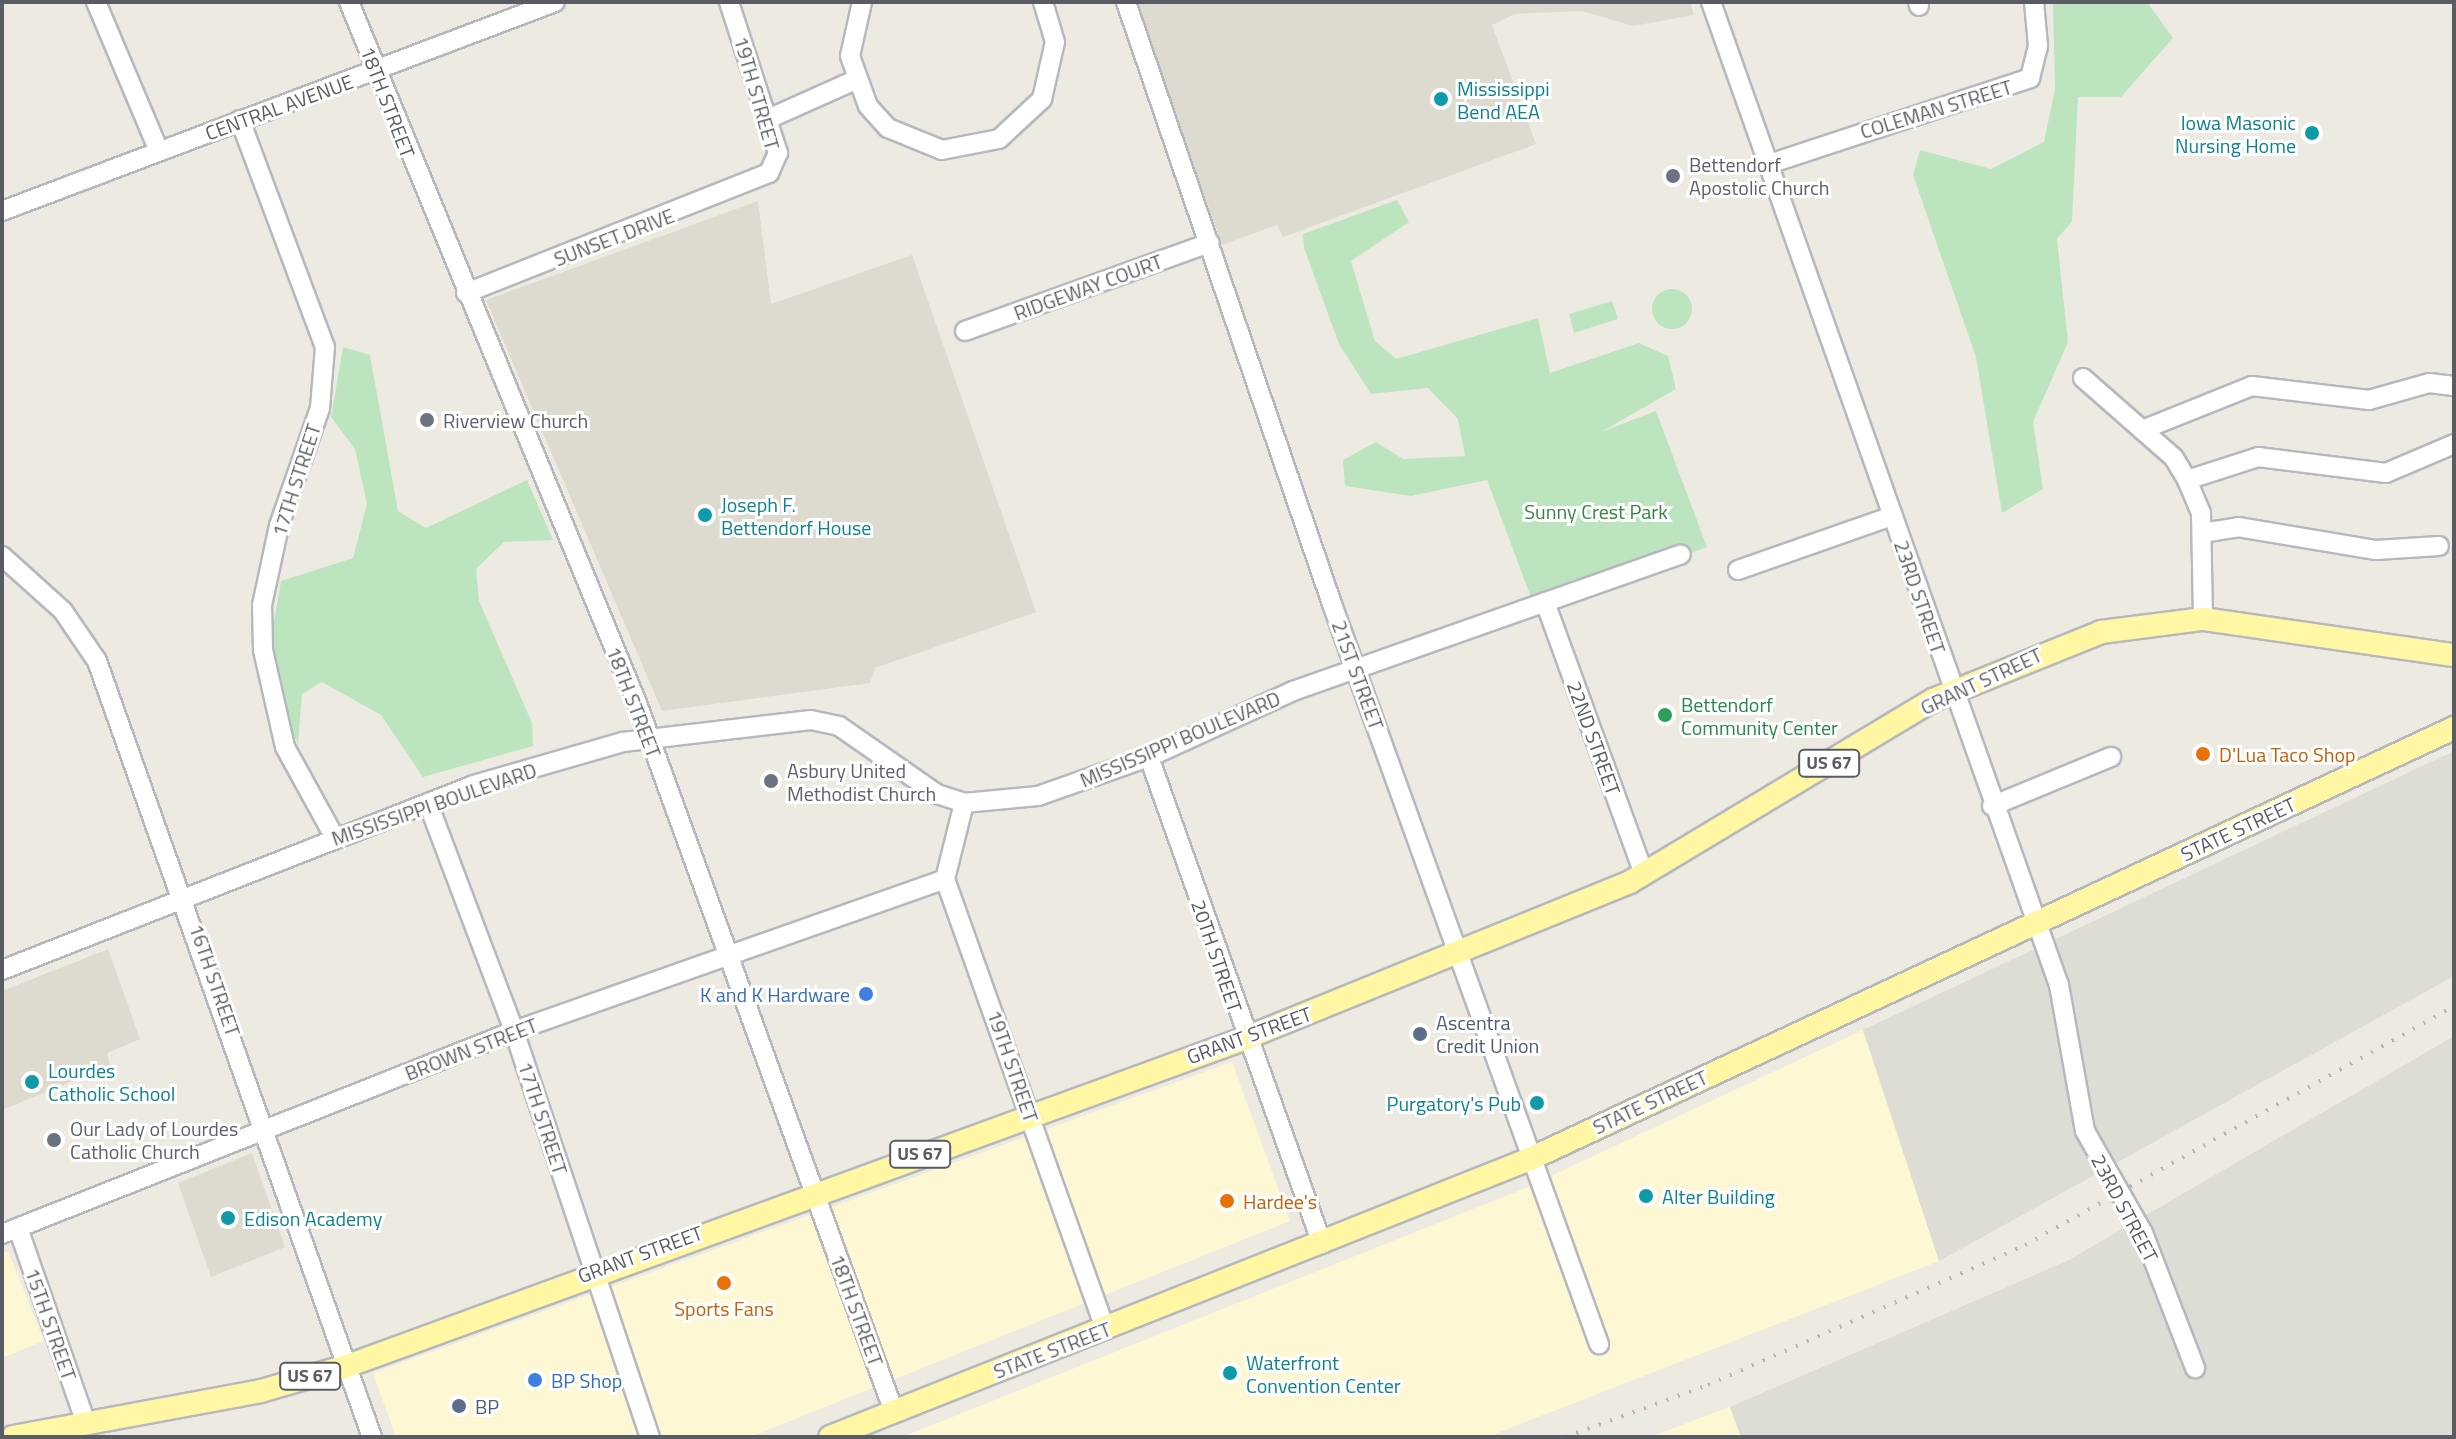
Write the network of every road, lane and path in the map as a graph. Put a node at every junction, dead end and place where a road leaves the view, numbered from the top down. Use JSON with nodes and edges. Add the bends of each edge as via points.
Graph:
{"nodes":[{"id":1,"x":96,"y":2,"type":"edge"},
{"id":2,"x":349,"y":2,"type":"edge"},
{"id":3,"x":555,"y":2,"type":"edge"},
{"id":4,"x":729,"y":2,"type":"edge"},
{"id":5,"x":862,"y":2,"type":"edge"},
{"id":6,"x":1043,"y":2,"type":"edge"},
{"id":7,"x":1126,"y":2,"type":"edge"},
{"id":8,"x":1711,"y":2,"type":"edge"},
{"id":9,"x":2034,"y":2,"type":"edge"},
{"id":10,"x":377,"y":72,"type":"junction"},
{"id":11,"x":855,"y":80,"type":"junction"},
{"id":12,"x":768,"y":119,"type":"junction"},
{"id":13,"x":240,"y":120,"type":"junction"},
{"id":14,"x":159,"y":151,"type":"junction"},
{"id":15,"x":1769,"y":164,"type":"junction"},
{"id":16,"x":761,"y":180,"type":"joint"},
{"id":17,"x":2,"y":211,"type":"edge"},
{"id":18,"x":1210,"y":243,"type":"junction"},
{"id":19,"x":466,"y":293,"type":"junction"},
{"id":20,"x":965,"y":331,"type":"dead end"},
{"id":21,"x":2083,"y":378,"type":"dead end"},
{"id":22,"x":2454,"y":386,"type":"edge"},
{"id":23,"x":2142,"y":430,"type":"junction"},
{"id":24,"x":2454,"y":444,"type":"edge"},
{"id":25,"x":2187,"y":480,"type":"junction"},
{"id":26,"x":1892,"y":516,"type":"junction"},
{"id":27,"x":2202,"y":533,"type":"junction"},
{"id":28,"x":2439,"y":546,"type":"dead end"},
{"id":29,"x":1681,"y":554,"type":"dead end"},
{"id":30,"x":2,"y":556,"type":"edge"},
{"id":31,"x":1738,"y":570,"type":"dead end"},
{"id":32,"x":1545,"y":602,"type":"junction"},
{"id":33,"x":2203,"y":619,"type":"junction"},
{"id":34,"x":2449,"y":657,"type":"edge"},
{"id":35,"x":1357,"y":671,"type":"junction"},
{"id":36,"x":1951,"y":690,"type":"junction"},
{"id":37,"x":2454,"y":728,"type":"edge"},
{"id":38,"x":649,"y":738,"type":"junction"},
{"id":39,"x":1149,"y":757,"type":"junction"},
{"id":40,"x":2111,"y":757,"type":"dead end"},
{"id":41,"x":428,"y":803,"type":"junction"},
{"id":42,"x":964,"y":803,"type":"junction"},
{"id":43,"x":1992,"y":806,"type":"junction"},
{"id":44,"x":335,"y":838,"type":"junction"},
{"id":45,"x":1644,"y":874,"type":"junction"},
{"id":46,"x":945,"y":879,"type":"junction"},
{"id":47,"x":186,"y":897,"type":"junction"},
{"id":48,"x":2035,"y":924,"type":"junction"},
{"id":49,"x":728,"y":955,"type":"junction"},
{"id":50,"x":1456,"y":956,"type":"junction"},
{"id":51,"x":2,"y":970,"type":"edge"},
{"id":52,"x":514,"y":1031,"type":"junction"},
{"id":53,"x":1246,"y":1038,"type":"junction"},
{"id":54,"x":1030,"y":1115,"type":"junction"},
{"id":55,"x":264,"y":1132,"type":"junction"},
{"id":56,"x":1530,"y":1159,"type":"junction"},
{"id":57,"x":814,"y":1192,"type":"junction"},
{"id":58,"x":10,"y":1231,"type":"edge"},
{"id":59,"x":1322,"y":1244,"type":"junction"},
{"id":60,"x":594,"y":1270,"type":"junction"},
{"id":61,"x":1105,"y":1329,"type":"junction"},
{"id":62,"x":1599,"y":1344,"type":"dead end"},
{"id":63,"x":347,"y":1366,"type":"junction"},
{"id":64,"x":2195,"y":1368,"type":"dead end"},
{"id":65,"x":894,"y":1412,"type":"junction"},
{"id":66,"x":85,"y":1420,"type":"junction"},
{"id":67,"x":13,"y":1437,"type":"edge"},
{"id":68,"x":372,"y":1437,"type":"edge"},
{"id":69,"x":650,"y":1437,"type":"edge"},
{"id":70,"x":830,"y":1437,"type":"edge"}],
"edges":[{"from":1,"to":14,"type":"street"},
{"from":2,"to":10,"type":"street","name":"18TH STREET"},
{"from":3,"to":10,"type":"street","name":"CENTRAL AVENUE"},
{"from":4,"to":12,"type":"street","name":"19TH STREET"},
{"from":5,"to":11,"type":"street","via":[[851,32]]},
{"from":6,"to":11,"type":"street","via":[[1055,42],[1052,71],[1042,99],[999,139],[971,149],[913,143],[888,128]]},
{"from":7,"to":18,"type":"street","name":"21ST STREET"},
{"from":8,"to":15,"type":"street","name":"23RD STREET"},
{"from":9,"to":15,"type":"street","name":"COLEMAN STREET","via":[[2037,51],[2030,78]]},
{"from":10,"to":13,"type":"street","name":"CENTRAL AVENUE"},
{"from":10,"to":19,"type":"street","name":"18TH STREET"},
{"from":11,"to":12,"type":"street"},
{"from":12,"to":16,"type":"street","name":"19TH STREET","via":[[778,153]]},
{"from":13,"to":14,"type":"street","name":"CENTRAL AVENUE"},
{"from":13,"to":44,"type":"street","name":"17TH STREET","via":[[325,347],[320,408],[279,526],[262,605],[263,650],[285,747]]},
{"from":14,"to":17,"type":"street","name":"CENTRAL AVENUE"},
{"from":15,"to":26,"type":"street","name":"23RD STREET"},
{"from":16,"to":19,"type":"street","name":"SUNSET DRIVE"},
{"from":18,"to":20,"type":"street","name":"RIDGEWAY COURT"},
{"from":18,"to":35,"type":"street","name":"21ST STREET"},
{"from":19,"to":38,"type":"street","name":"18TH STREET"},
{"from":21,"to":23,"type":"street"},
{"from":22,"to":23,"type":"street","via":[[2429,383],[2369,400],[2252,386]]},
{"from":23,"to":25,"type":"street","via":[[2174,458]]},
{"from":24,"to":25,"type":"street","via":[[2386,473],[2258,457]]},
{"from":25,"to":27,"type":"street"},
{"from":26,"to":31,"type":"street"},
{"from":26,"to":36,"type":"street","name":"23RD STREET"},
{"from":27,"to":28,"type":"street","via":[[2238,527],[2376,550]]},
{"from":27,"to":33,"type":"street"},
{"from":29,"to":32,"type":"street","name":"MISSISSIPPI BOULEVARD"},
{"from":30,"to":47,"type":"street","name":"16TH STREET","via":[[63,611],[97,661]]},
{"from":32,"to":35,"type":"street","name":"MISSISSIPPI BOULEVARD"},
{"from":32,"to":45,"type":"street","name":"22ND STREET"},
{"from":33,"to":34,"type":"main road","name":"GRANT STREET","number":"US 67"},
{"from":33,"to":36,"type":"main road","name":"GRANT STREET","number":"US 67","via":[[2112,628]]},
{"from":35,"to":39,"type":"street","name":"MISSISSIPPI BOULEVARD","via":[[1251,707]]},
{"from":35,"to":50,"type":"street","name":"21ST STREET"},
{"from":36,"to":43,"type":"street","name":"23RD STREET"},
{"from":36,"to":45,"type":"main road","name":"GRANT STREET","number":"US 67"},
{"from":37,"to":48,"type":"main road","name":"STATE STREET"},
{"from":38,"to":41,"type":"street","name":"MISSISSIPPI BOULEVARD"},
{"from":38,"to":42,"type":"street","name":"MISSISSIPPI BOULEVARD","via":[[811,720],[839,726],[937,794]]},
{"from":38,"to":49,"type":"street","name":"18TH STREET"},
{"from":39,"to":42,"type":"street","name":"MISSISSIPPI BOULEVARD","via":[[1038,796]]},
{"from":39,"to":53,"type":"street","name":"20TH STREET"},
{"from":40,"to":43,"type":"street"},
{"from":41,"to":44,"type":"street","name":"MISSISSIPPI BOULEVARD"},
{"from":41,"to":52,"type":"street","name":"17TH STREET"},
{"from":42,"to":46,"type":"street"},
{"from":43,"to":48,"type":"street","name":"23RD STREET"},
{"from":44,"to":47,"type":"street","name":"MISSISSIPPI BOULEVARD"},
{"from":45,"to":50,"type":"main road","name":"GRANT STREET","number":"US 67"},
{"from":46,"to":49,"type":"street","name":"BROWN STREET"},
{"from":46,"to":54,"type":"street","name":"19TH STREET"},
{"from":47,"to":51,"type":"street","name":"MISSISSIPPI BOULEVARD"},
{"from":47,"to":55,"type":"street","name":"16TH STREET"},
{"from":48,"to":56,"type":"main road","name":"STATE STREET"},
{"from":48,"to":64,"type":"street","name":"23RD STREET","via":[[2070,1027],[2085,1131],[2143,1233]]},
{"from":49,"to":52,"type":"street","name":"BROWN STREET"},
{"from":49,"to":57,"type":"street","name":"18TH STREET"},
{"from":50,"to":53,"type":"main road","name":"GRANT STREET","number":"US 67"},
{"from":50,"to":56,"type":"street","name":"21ST STREET"},
{"from":52,"to":55,"type":"street","name":"BROWN STREET"},
{"from":52,"to":60,"type":"street","name":"17TH STREET"},
{"from":53,"to":54,"type":"main road","name":"GRANT STREET","number":"US 67"},
{"from":53,"to":59,"type":"street","name":"20TH STREET"},
{"from":54,"to":57,"type":"main road","name":"GRANT STREET","number":"US 67"},
{"from":54,"to":61,"type":"street","name":"19TH STREET"},
{"from":55,"to":58,"type":"street","name":"BROWN STREET"},
{"from":55,"to":63,"type":"street","name":"16TH STREET"},
{"from":56,"to":59,"type":"main road","name":"STATE STREET"},
{"from":56,"to":62,"type":"street","name":"21ST STREET"},
{"from":57,"to":60,"type":"main road","name":"GRANT STREET","number":"US 67"},
{"from":57,"to":65,"type":"street","name":"18TH STREET"},
{"from":58,"to":66,"type":"street","name":"15TH STREET"},
{"from":59,"to":61,"type":"main road","name":"STATE STREET"},
{"from":60,"to":63,"type":"main road","name":"GRANT STREET","number":"US 67"},
{"from":60,"to":69,"type":"street","name":"17TH STREET"},
{"from":61,"to":65,"type":"main road","name":"STATE STREET"},
{"from":63,"to":66,"type":"main road","name":"GRANT STREET","number":"US 67","via":[[261,1391]]},
{"from":63,"to":68,"type":"street","name":"16TH STREET"},
{"from":65,"to":70,"type":"main road","name":"STATE STREET"},
{"from":66,"to":67,"type":"main road","name":"GRANT STREET","number":"US 67"}]}
